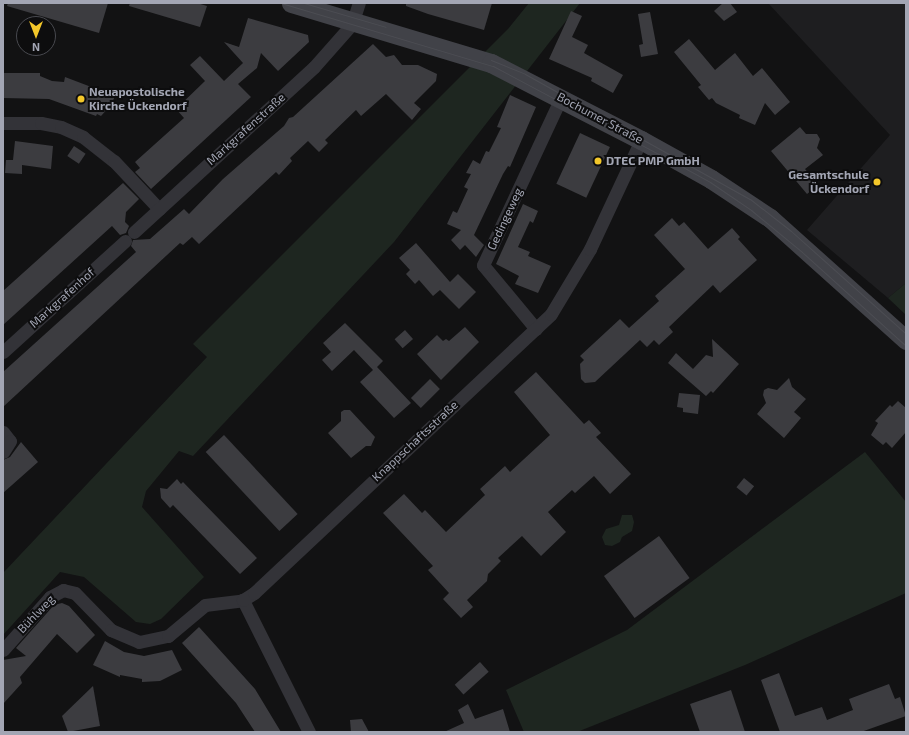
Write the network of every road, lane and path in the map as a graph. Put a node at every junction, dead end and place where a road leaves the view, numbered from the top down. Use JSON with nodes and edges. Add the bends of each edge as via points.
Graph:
{"nodes":[{"id":1,"x":291,"y":3,"type":"edge"},
{"id":2,"x":359,"y":3,"type":"edge"},
{"id":3,"x":353,"y":21,"type":"junction"},
{"id":4,"x":561,"y":98,"type":"junction"},
{"id":5,"x":3,"y":123,"type":"edge"},
{"id":6,"x":641,"y":140,"type":"junction"},
{"id":7,"x":159,"y":209,"type":"junction"},
{"id":8,"x":127,"y":239,"type":"joint"},
{"id":9,"x":536,"y":329,"type":"junction"},
{"id":10,"x":906,"y":340,"type":"edge"},
{"id":11,"x":3,"y":352,"type":"edge"},
{"id":12,"x":3,"y":432,"type":"edge"},
{"id":13,"x":3,"y":452,"type":"edge"},
{"id":14,"x":242,"y":600,"type":"junction"},
{"id":15,"x":3,"y":650,"type":"edge"},
{"id":16,"x":309,"y":732,"type":"edge"}],
"edges":[{"from":1,"to":3,"type":"main road","name":"Bochumer Straße"},
{"from":2,"to":3,"type":"street"},
{"from":3,"to":4,"type":"main road","name":"Bochumer Straße","via":[[491,63]]},
{"from":3,"to":7,"type":"street","name":"Markgrafenstraße","via":[[314,67]]},
{"from":4,"to":6,"type":"main road","name":"Bochumer Straße"},
{"from":4,"to":9,"type":"street","name":"Gedingeweg","via":[[484,264]]},
{"from":5,"to":7,"type":"street","via":[[42,123],[61,127],[83,138],[114,161]]},
{"from":6,"to":9,"type":"street","name":"Knappschaftsstraße","via":[[590,249],[566,292]]},
{"from":6,"to":10,"type":"main road","name":"Bochumer Straße","via":[[711,179],[765,214]]},
{"from":7,"to":8,"type":"street","name":"Markgrafenstraße"},
{"from":8,"to":11,"type":"street","name":"Markgrafenhof"},
{"from":9,"to":14,"type":"street","name":"Knappschaftsstraße","via":[[254,594]]},
{"from":12,"to":13,"type":"street","via":[[10,441]]},
{"from":14,"to":15,"type":"street","name":"Bühlweg","via":[[205,605],[168,636],[139,642],[106,627],[74,594],[63,590],[50,597]]},
{"from":14,"to":16,"type":"street"}]}
